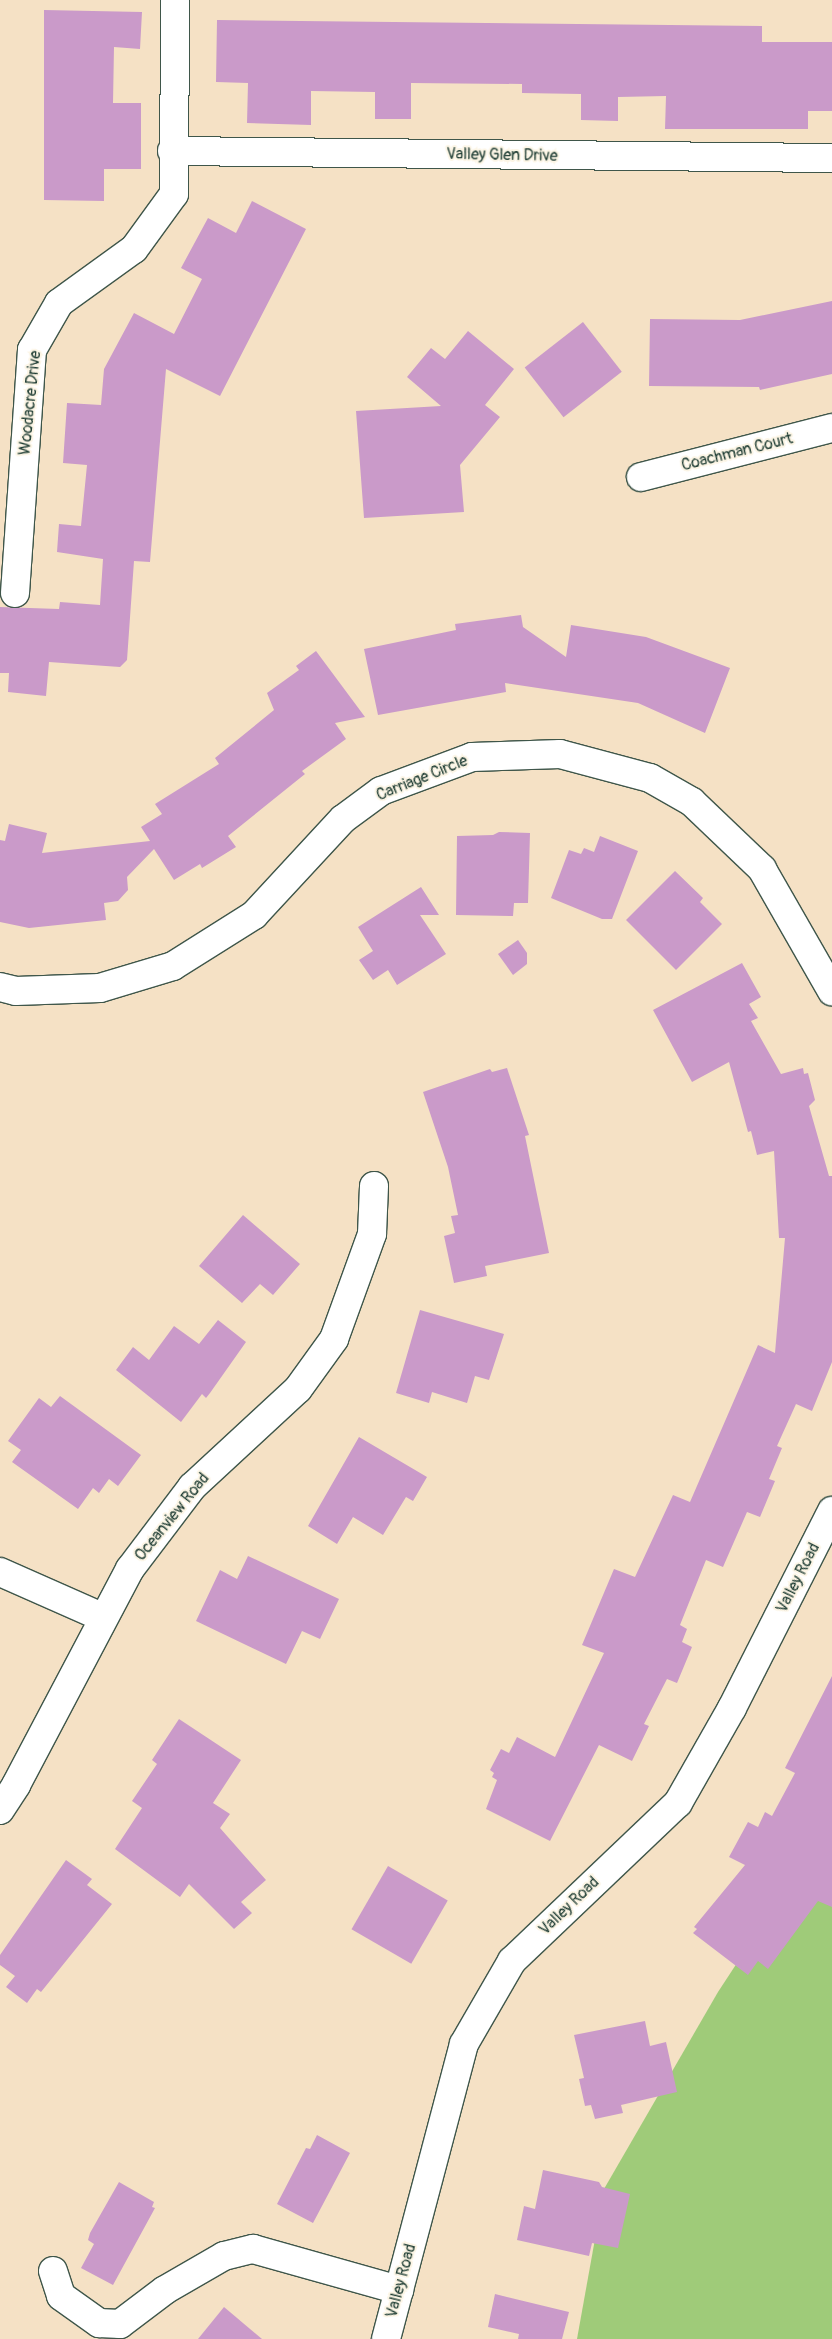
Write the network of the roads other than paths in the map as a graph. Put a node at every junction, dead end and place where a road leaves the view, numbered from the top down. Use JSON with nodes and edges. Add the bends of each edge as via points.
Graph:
{"nodes":[{"id":1,"x":175,"y":0,"type":"edge"},
{"id":2,"x":172,"y":151,"type":"junction"},
{"id":3,"x":832,"y":158,"type":"edge"},
{"id":4,"x":832,"y":428,"type":"edge"},
{"id":5,"x":641,"y":477,"type":"dead end"},
{"id":6,"x":15,"y":593,"type":"dead end"},
{"id":7,"x":0,"y":987,"type":"edge"},
{"id":8,"x":832,"y":991,"type":"edge"},
{"id":9,"x":374,"y":1186,"type":"dead end"},
{"id":10,"x":832,"y":1510,"type":"edge"},
{"id":11,"x":0,"y":1572,"type":"edge"},
{"id":12,"x":102,"y":1617,"type":"junction"},
{"id":13,"x":0,"y":1810,"type":"edge"},
{"id":14,"x":53,"y":2271,"type":"dead end"},
{"id":15,"x":399,"y":2290,"type":"junction"},
{"id":16,"x":386,"y":2339,"type":"edge"}],
"edges":[{"from":1,"to":2,"type":"street","name":"Woodacre Drive"},
{"from":2,"to":3,"type":"street","name":"Valley Glen Drive"},
{"from":2,"to":6,"type":"street","name":"Woodacre Drive","via":[[174,194],[134,249],[59,303],[32,350]]},
{"from":4,"to":5,"type":"street","name":"Coachman Court"},
{"from":7,"to":8,"type":"street","name":"Carriage Circle","via":[[16,990],[100,988],[173,966],[254,915],[343,819],[382,791],[472,757],[560,754],[650,778],[692,802],[762,869]]},
{"from":9,"to":12,"type":"street","name":"Oceanview Road","via":[[372,1234],[334,1338],[298,1389],[192,1487],[130,1569]]},
{"from":10,"to":15,"type":"street","name":"Valley Road","via":[[732,1708],[678,1803],[512,1960],[464,2044]]},
{"from":11,"to":12,"type":"street"},
{"from":12,"to":13,"type":"street","name":"Oceanview Road"},
{"from":14,"to":15,"type":"street","via":[[60,2296],[99,2323],[120,2324],[165,2290],[224,2256],[253,2250]]},
{"from":15,"to":16,"type":"street","name":"Valley Road"}]}
